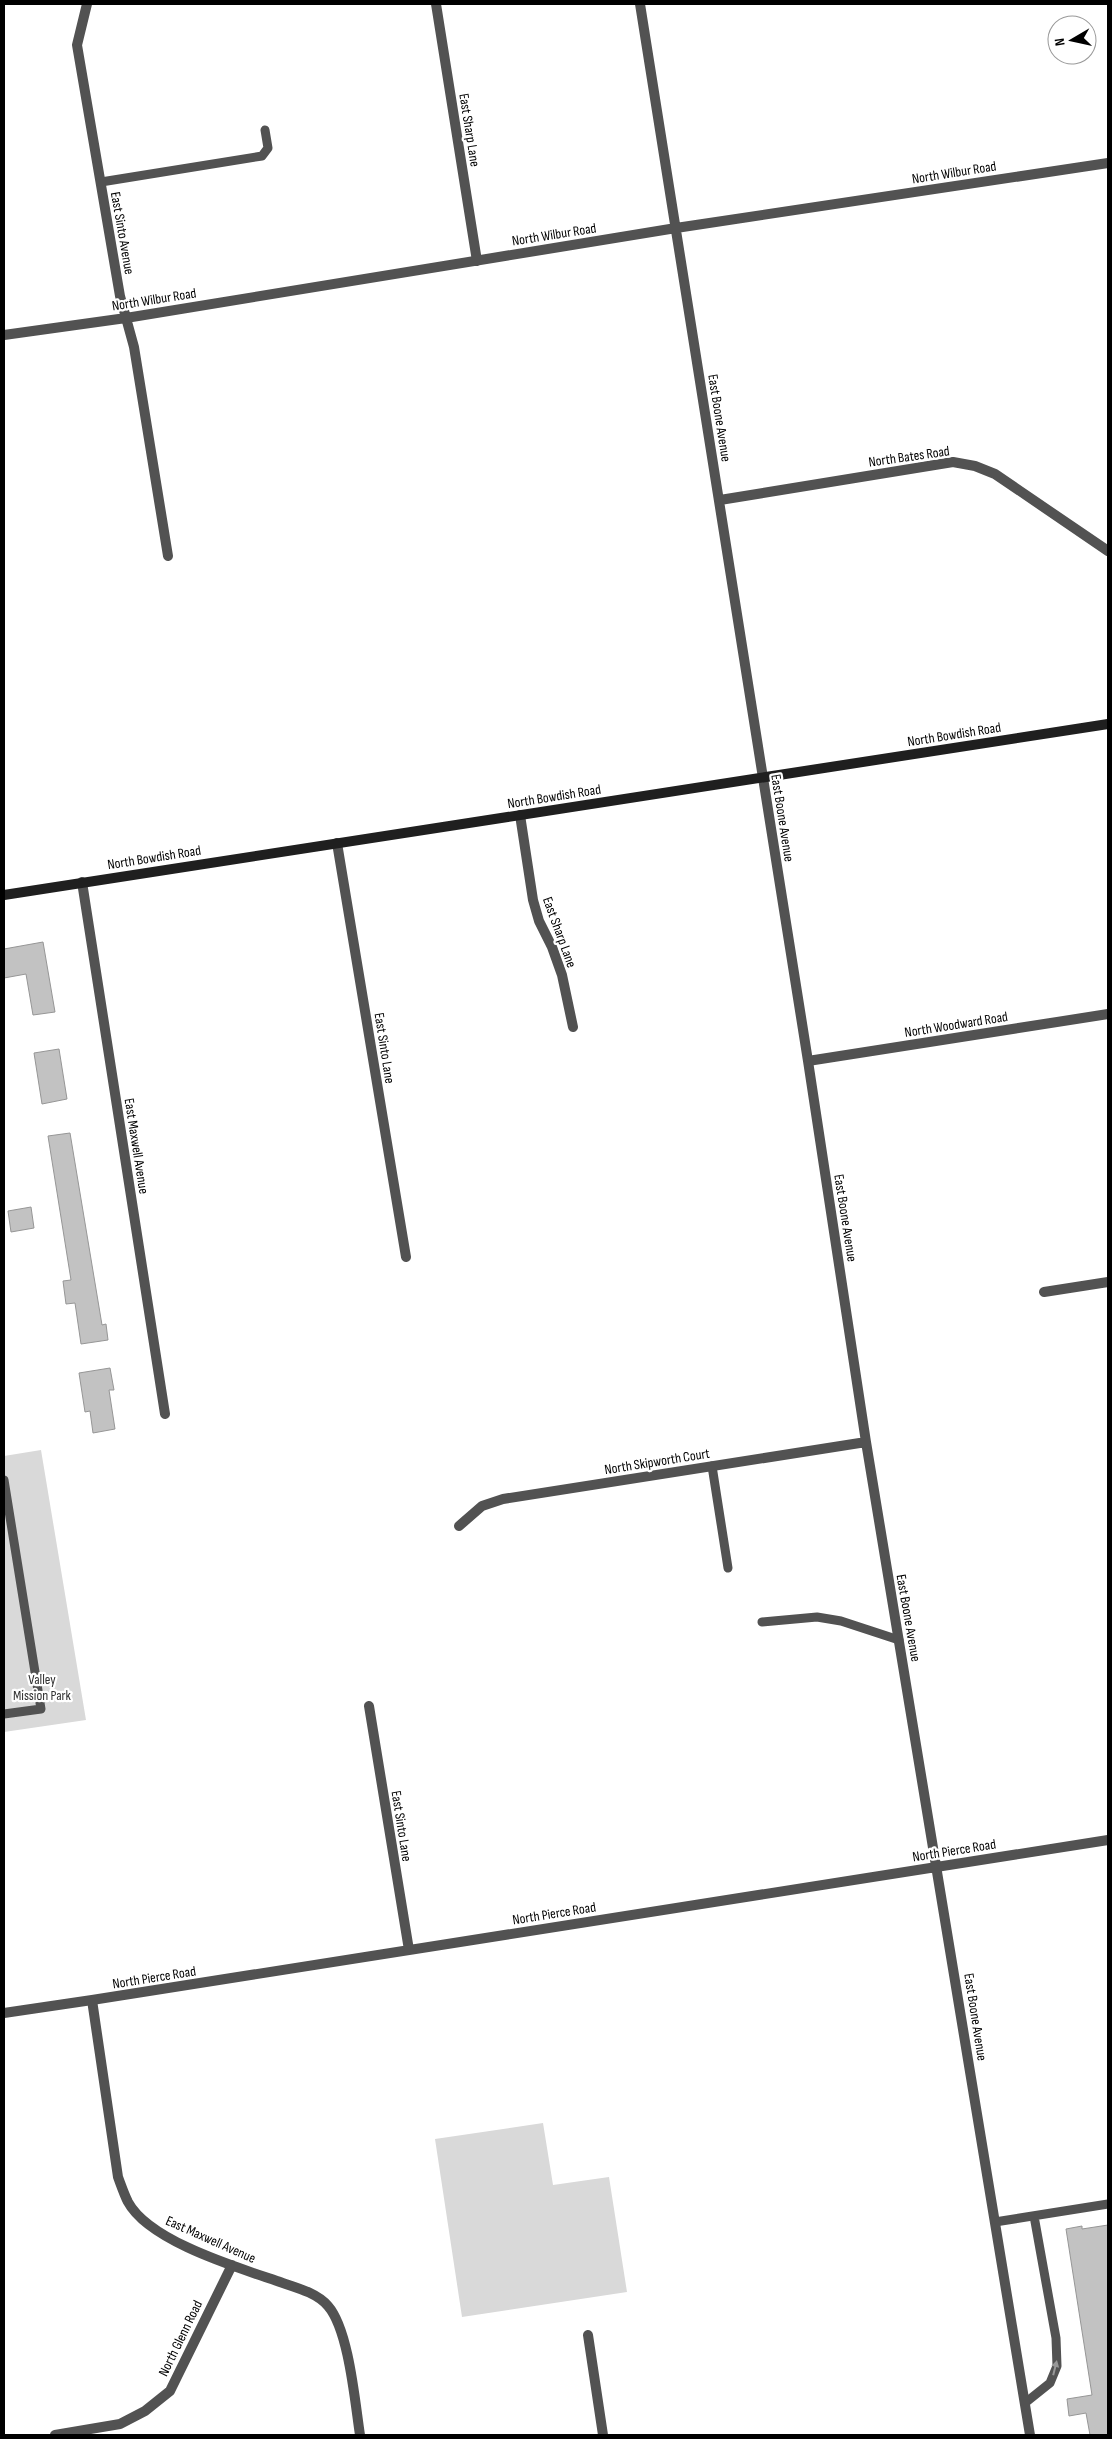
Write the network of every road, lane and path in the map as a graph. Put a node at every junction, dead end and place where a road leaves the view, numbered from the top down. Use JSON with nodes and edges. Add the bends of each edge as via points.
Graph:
{"nodes":[{"id":1,"x":87,"y":4,"type":"edge"},
{"id":2,"x":436,"y":4,"type":"edge"},
{"id":3,"x":640,"y":4,"type":"edge"},
{"id":4,"x":265,"y":130,"type":"dead end"},
{"id":5,"x":1108,"y":162,"type":"edge"},
{"id":6,"x":100,"y":182,"type":"junction"},
{"id":7,"x":676,"y":228,"type":"junction"},
{"id":8,"x":477,"y":261,"type":"junction"},
{"id":9,"x":126,"y":318,"type":"junction"},
{"id":10,"x":4,"y":334,"type":"edge"},
{"id":11,"x":720,"y":500,"type":"junction"},
{"id":12,"x":1108,"y":551,"type":"edge"},
{"id":13,"x":168,"y":556,"type":"dead end"},
{"id":14,"x":1108,"y":724,"type":"edge"},
{"id":15,"x":763,"y":777,"type":"junction"},
{"id":16,"x":520,"y":815,"type":"junction"},
{"id":17,"x":337,"y":843,"type":"junction"},
{"id":18,"x":82,"y":882,"type":"junction"},
{"id":19,"x":4,"y":894,"type":"edge"},
{"id":20,"x":1108,"y":1014,"type":"edge"},
{"id":21,"x":572,"y":1027,"type":"dead end"},
{"id":22,"x":808,"y":1061,"type":"junction"},
{"id":23,"x":406,"y":1257,"type":"dead end"},
{"id":24,"x":1108,"y":1282,"type":"edge"},
{"id":25,"x":1044,"y":1292,"type":"dead end"},
{"id":26,"x":165,"y":1414,"type":"dead end"},
{"id":27,"x":866,"y":1442,"type":"junction"},
{"id":28,"x":712,"y":1466,"type":"junction"},
{"id":29,"x":4,"y":1480,"type":"edge"},
{"id":30,"x":459,"y":1526,"type":"dead end"},
{"id":31,"x":728,"y":1568,"type":"dead end"},
{"id":32,"x":762,"y":1622,"type":"dead end"},
{"id":33,"x":899,"y":1640,"type":"junction"},
{"id":34,"x":369,"y":1706,"type":"dead end"},
{"id":35,"x":4,"y":1714,"type":"edge"},
{"id":36,"x":1108,"y":1840,"type":"edge"},
{"id":37,"x":938,"y":1866,"type":"junction"},
{"id":38,"x":409,"y":1950,"type":"junction"},
{"id":39,"x":92,"y":2000,"type":"junction"},
{"id":40,"x":4,"y":2012,"type":"edge"},
{"id":41,"x":1108,"y":2204,"type":"edge"},
{"id":42,"x":1034,"y":2216,"type":"junction"},
{"id":43,"x":995,"y":2222,"type":"junction"},
{"id":44,"x":232,"y":2265,"type":"junction"},
{"id":45,"x":588,"y":2335,"type":"dead end"},
{"id":46,"x":1025,"y":2404,"type":"junction"},
{"id":47,"x":55,"y":2435,"type":"edge"},
{"id":48,"x":360,"y":2435,"type":"edge"},
{"id":49,"x":604,"y":2435,"type":"edge"},
{"id":50,"x":1030,"y":2435,"type":"edge"}],
"edges":[{"from":1,"to":6,"type":"street","name":"East Sinto Avenue","via":[[77,45]]},
{"from":2,"to":8,"type":"street","name":"East Sharp Lane"},
{"from":3,"to":7,"type":"street","name":"East Boone Avenue"},
{"from":4,"to":6,"type":"lane","via":[[268,148],[262,156]]},
{"from":5,"to":7,"type":"street","name":"North Wilbur Road"},
{"from":6,"to":9,"type":"street","name":"East Sinto Avenue"},
{"from":7,"to":8,"type":"street","name":"North Wilbur Road"},
{"from":7,"to":11,"type":"street","name":"East Boone Avenue"},
{"from":8,"to":9,"type":"street","name":"North Wilbur Road"},
{"from":9,"to":10,"type":"street","name":"North Wilbur Road"},
{"from":9,"to":13,"type":"street","name":"East Sinto Avenue","via":[[134,347]]},
{"from":11,"to":12,"type":"street","name":"North Bates Road","via":[[953,462],[995,474]]},
{"from":11,"to":15,"type":"street","name":"East Boone Avenue"},
{"from":14,"to":15,"type":"street","name":"North Bowdish Road"},
{"from":15,"to":16,"type":"street","name":"North Bowdish Road"},
{"from":15,"to":22,"type":"street","name":"East Boone Avenue"},
{"from":16,"to":17,"type":"street","name":"North Bowdish Road"},
{"from":16,"to":21,"type":"street","name":"East Sharp Lane","via":[[533,900],[562,975]]},
{"from":17,"to":18,"type":"street","name":"North Bowdish Road"},
{"from":17,"to":23,"type":"street","name":"East Sinto Lane"},
{"from":18,"to":19,"type":"street","name":"North Bowdish Road"},
{"from":18,"to":26,"type":"street","name":"East Maxwell Avenue"},
{"from":20,"to":22,"type":"street","name":"North Woodward Road"},
{"from":22,"to":27,"type":"street","name":"East Boone Avenue"},
{"from":24,"to":25,"type":"street"},
{"from":27,"to":28,"type":"street","name":"North Skipworth Court"},
{"from":27,"to":33,"type":"street","name":"East Boone Avenue"},
{"from":28,"to":30,"type":"street","name":"North Skipworth Court","via":[[503,1499],[482,1506]]},
{"from":28,"to":31,"type":"lane"},
{"from":29,"to":35,"type":"lane","via":[[41,1709]]},
{"from":32,"to":33,"type":"lane","via":[[818,1617]]},
{"from":33,"to":37,"type":"street","name":"East Boone Avenue"},
{"from":34,"to":38,"type":"street","name":"East Sinto Lane"},
{"from":36,"to":37,"type":"street","name":"North Pierce Road"},
{"from":37,"to":38,"type":"street","name":"North Pierce Road"},
{"from":37,"to":43,"type":"street","name":"East Boone Avenue"},
{"from":38,"to":39,"type":"street","name":"North Pierce Road"},
{"from":39,"to":40,"type":"street","name":"North Pierce Road"},
{"from":39,"to":44,"type":"street","name":"East Maxwell Avenue","via":[[118,2177],[128,2203],[146,2223],[166,2237]]},
{"from":41,"to":42,"type":"lane"},
{"from":42,"to":43,"type":"lane"},
{"from":46,"to":42,"type":"lane","one_way":true,"via":[[1050,2383],[1057,2366],[1056,2338]]},
{"from":43,"to":46,"type":"street","name":"East Boone Avenue"},
{"from":44,"to":47,"type":"street","name":"North Glenn Road","via":[[170,2391],[145,2411],[120,2424]]},
{"from":44,"to":48,"type":"street","name":"East Maxwell Avenue","via":[[308,2292],[328,2306],[340,2330]]},
{"from":45,"to":49,"type":"street"},
{"from":46,"to":50,"type":"street","name":"East Boone Avenue"}]}
